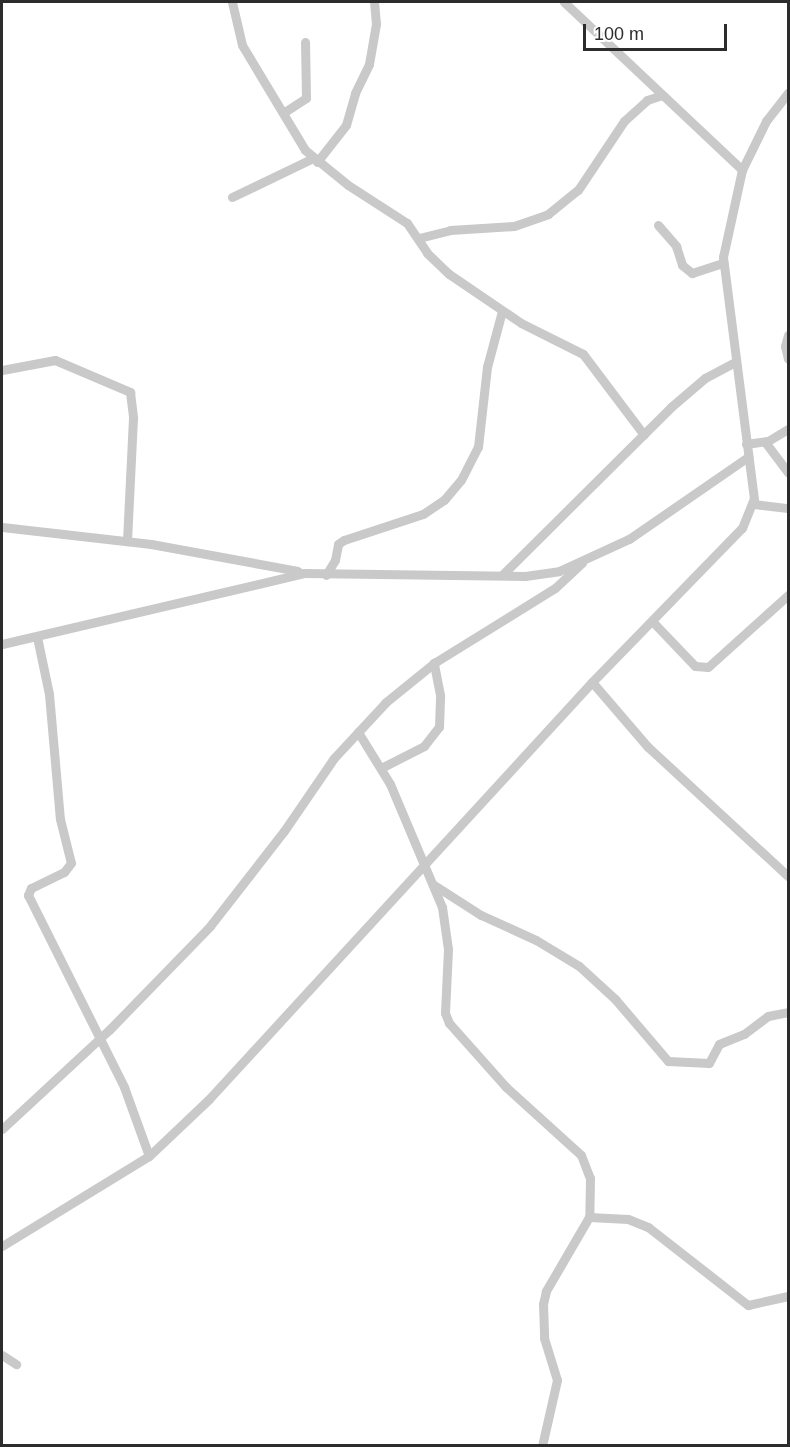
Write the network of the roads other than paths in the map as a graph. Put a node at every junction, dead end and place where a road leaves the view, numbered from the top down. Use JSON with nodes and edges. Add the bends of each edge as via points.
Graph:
{"nodes":[{"id":1,"x":231,"y":2,"type":"edge"},
{"id":2,"x":374,"y":2,"type":"edge"},
{"id":3,"x":564,"y":2,"type":"edge"},
{"id":4,"x":305,"y":42,"type":"dead end"},
{"id":5,"x":789,"y":93,"type":"edge"},
{"id":6,"x":662,"y":95,"type":"junction"},
{"id":7,"x":283,"y":113,"type":"junction"},
{"id":8,"x":315,"y":160,"type":"junction"},
{"id":9,"x":742,"y":170,"type":"junction"},
{"id":10,"x":232,"y":196,"type":"dead end"},
{"id":11,"x":658,"y":225,"type":"dead end"},
{"id":12,"x":419,"y":238,"type":"junction"},
{"id":13,"x":723,"y":263,"type":"junction"},
{"id":14,"x":502,"y":310,"type":"junction"},
{"id":15,"x":789,"y":335,"type":"edge"},
{"id":16,"x":789,"y":359,"type":"edge"},
{"id":17,"x":735,"y":362,"type":"junction"},
{"id":18,"x":2,"y":370,"type":"edge"},
{"id":19,"x":789,"y":429,"type":"edge"},
{"id":20,"x":644,"y":435,"type":"junction"},
{"id":21,"x":765,"y":442,"type":"junction"},
{"id":22,"x":746,"y":444,"type":"junction"},
{"id":23,"x":748,"y":457,"type":"junction"},
{"id":24,"x":789,"y":472,"type":"edge"},
{"id":25,"x":754,"y":504,"type":"junction"},
{"id":26,"x":789,"y":508,"type":"edge"},
{"id":27,"x":2,"y":527,"type":"edge"},
{"id":28,"x":127,"y":540,"type":"junction"},
{"id":29,"x":582,"y":563,"type":"junction"},
{"id":30,"x":304,"y":573,"type":"junction"},
{"id":31,"x":326,"y":574,"type":"junction"},
{"id":32,"x":502,"y":575,"type":"junction"},
{"id":33,"x":789,"y":595,"type":"edge"},
{"id":34,"x":652,"y":621,"type":"junction"},
{"id":35,"x":37,"y":637,"type":"junction"},
{"id":36,"x":2,"y":644,"type":"edge"},
{"id":37,"x":434,"y":663,"type":"junction"},
{"id":38,"x":592,"y":682,"type":"junction"},
{"id":39,"x":358,"y":732,"type":"junction"},
{"id":40,"x":381,"y":768,"type":"junction"},
{"id":41,"x":426,"y":863,"type":"junction"},
{"id":42,"x":789,"y":876,"type":"edge"},
{"id":43,"x":434,"y":885,"type":"junction"},
{"id":44,"x":789,"y":1012,"type":"edge"},
{"id":45,"x":99,"y":1039,"type":"junction"},
{"id":46,"x":2,"y":1129,"type":"edge"},
{"id":47,"x":149,"y":1156,"type":"junction"},
{"id":48,"x":590,"y":1218,"type":"junction"},
{"id":49,"x":2,"y":1246,"type":"edge"},
{"id":50,"x":789,"y":1296,"type":"edge"},
{"id":51,"x":2,"y":1355,"type":"edge"},
{"id":52,"x":16,"y":1364,"type":"dead end"},
{"id":53,"x":542,"y":1446,"type":"edge"}],
"edges":[{"from":1,"to":7,"type":"street","via":[[242,45]]},
{"from":2,"to":8,"type":"street","via":[[369,64],[346,125]]},
{"from":3,"to":6,"type":"street"},
{"from":4,"to":7,"type":"street","via":[[306,98]]},
{"from":5,"to":9,"type":"street","via":[[762,128]]},
{"from":6,"to":9,"type":"street"},
{"from":6,"to":12,"type":"street","via":[[648,100],[624,121],[578,190],[548,214],[514,225],[450,230]]},
{"from":7,"to":8,"type":"street"},
{"from":8,"to":10,"type":"street"},
{"from":8,"to":12,"type":"street","via":[[407,223]]},
{"from":9,"to":13,"type":"street"},
{"from":11,"to":13,"type":"street","via":[[676,246],[685,269],[692,273]]},
{"from":12,"to":14,"type":"street","via":[[434,261]]},
{"from":13,"to":17,"type":"street"},
{"from":14,"to":20,"type":"street","via":[[583,354]]},
{"from":14,"to":31,"type":"street","via":[[487,367],[478,447],[461,480],[444,500],[423,514],[338,544],[335,560]]},
{"from":15,"to":16,"type":"street","via":[[785,346]]},
{"from":17,"to":20,"type":"street","via":[[705,378]]},
{"from":17,"to":22,"type":"street"},
{"from":18,"to":28,"type":"street","via":[[55,360],[130,392],[133,418]]},
{"from":19,"to":21,"type":"street"},
{"from":20,"to":32,"type":"street"},
{"from":21,"to":22,"type":"street"},
{"from":21,"to":24,"type":"street"},
{"from":22,"to":23,"type":"street"},
{"from":23,"to":25,"type":"street"},
{"from":23,"to":29,"type":"street","via":[[629,539]]},
{"from":25,"to":26,"type":"street"},
{"from":25,"to":34,"type":"street","via":[[742,528]]},
{"from":27,"to":28,"type":"street"},
{"from":28,"to":30,"type":"street"},
{"from":29,"to":32,"type":"street","via":[[538,575]]},
{"from":29,"to":37,"type":"street","via":[[555,588]]},
{"from":30,"to":31,"type":"street"},
{"from":30,"to":35,"type":"street"},
{"from":31,"to":32,"type":"street"},
{"from":33,"to":34,"type":"street","via":[[708,668],[695,666]]},
{"from":34,"to":38,"type":"street"},
{"from":35,"to":36,"type":"street"},
{"from":35,"to":45,"type":"street","via":[[48,694],[60,819],[71,863],[68,870],[34,886],[28,895]]},
{"from":37,"to":39,"type":"street","via":[[409,681]]},
{"from":37,"to":40,"type":"street","via":[[441,696],[439,727],[424,746]]},
{"from":38,"to":41,"type":"street"},
{"from":38,"to":42,"type":"street","via":[[648,747]]},
{"from":39,"to":40,"type":"street"},
{"from":39,"to":45,"type":"street","via":[[322,773],[232,899]]},
{"from":40,"to":41,"type":"street"},
{"from":41,"to":43,"type":"street"},
{"from":41,"to":47,"type":"street","via":[[216,1091]]},
{"from":43,"to":44,"type":"street","via":[[481,915],[536,940],[579,966],[615,999],[668,1061],[709,1063],[719,1044],[744,1034],[768,1017]]},
{"from":43,"to":48,"type":"street","via":[[447,930],[445,1013],[449,1023],[506,1087],[580,1155],[590,1178]]},
{"from":45,"to":46,"type":"street"},
{"from":45,"to":47,"type":"street","via":[[124,1087]]},
{"from":47,"to":49,"type":"street"},
{"from":48,"to":50,"type":"street","via":[[628,1219],[648,1227],[748,1305]]},
{"from":48,"to":53,"type":"street","via":[[544,1297],[544,1338],[557,1380]]},
{"from":51,"to":52,"type":"street"}]}
